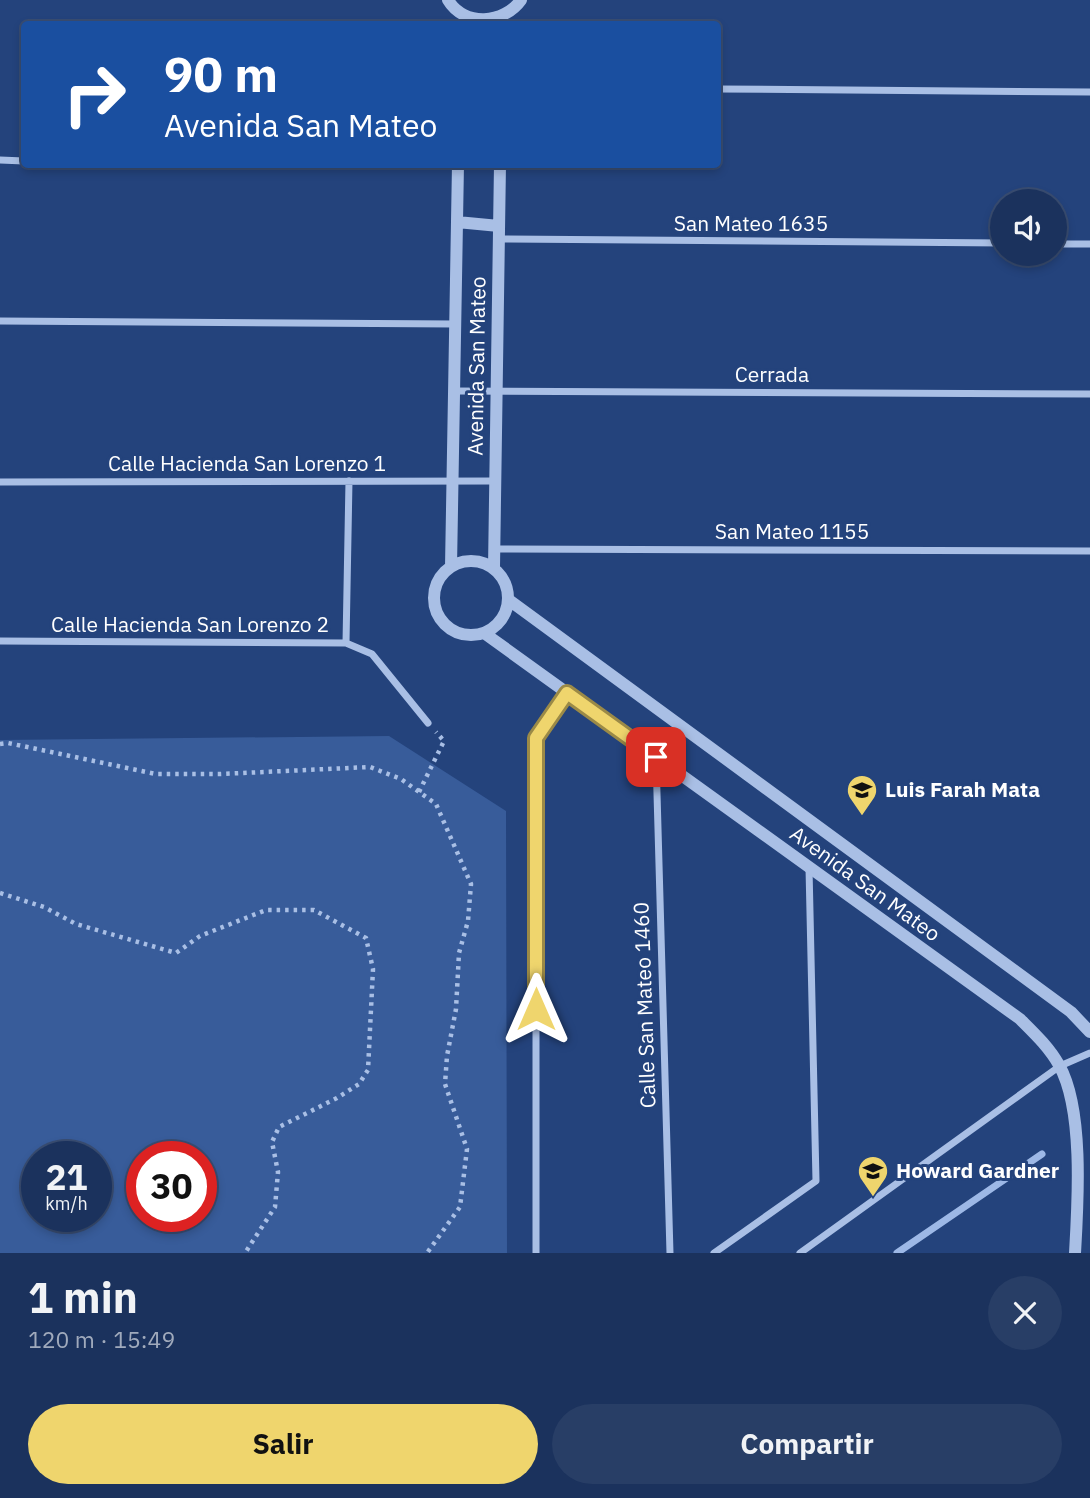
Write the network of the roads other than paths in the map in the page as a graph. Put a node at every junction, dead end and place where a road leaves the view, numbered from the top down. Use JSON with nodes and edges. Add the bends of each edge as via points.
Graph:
{"nodes":[{"id":1,"x":447,"y":0,"type":"edge"},
{"id":2,"x":521,"y":0,"type":"edge"},
{"id":3,"x":462,"y":20,"type":"edge"},
{"id":4,"x":501,"y":21,"type":"edge"},
{"id":5,"x":721,"y":89,"type":"edge"},
{"id":6,"x":1090,"y":92,"type":"edge"},
{"id":7,"x":0,"y":160,"type":"edge"},
{"id":8,"x":21,"y":161,"type":"edge"},
{"id":9,"x":458,"y":168,"type":"edge"},
{"id":10,"x":500,"y":168,"type":"edge"},
{"id":11,"x":457,"y":222,"type":"junction"},
{"id":12,"x":499,"y":226,"type":"junction"},
{"id":13,"x":499,"y":239,"type":"junction"},
{"id":14,"x":990,"y":243,"type":"edge"},
{"id":15,"x":1067,"y":244,"type":"edge"},
{"id":16,"x":1090,"y":244,"type":"edge"},
{"id":17,"x":0,"y":321,"type":"edge"},
{"id":18,"x":455,"y":324,"type":"junction"},
{"id":19,"x":454,"y":391,"type":"junction"},
{"id":20,"x":496,"y":391,"type":"junction"},
{"id":21,"x":1090,"y":394,"type":"edge"},
{"id":22,"x":349,"y":481,"type":"junction"},
{"id":23,"x":453,"y":481,"type":"junction"},
{"id":24,"x":495,"y":481,"type":"junction"},
{"id":25,"x":0,"y":482,"type":"edge"},
{"id":26,"x":494,"y":549,"type":"junction"},
{"id":27,"x":1090,"y":551,"type":"edge"},
{"id":28,"x":451,"y":567,"type":"junction"},
{"id":29,"x":494,"y":568,"type":"junction"},
{"id":30,"x":509,"y":600,"type":"junction"},
{"id":31,"x":484,"y":633,"type":"junction"},
{"id":32,"x":0,"y":641,"type":"edge"},
{"id":33,"x":345,"y":643,"type":"junction"},
{"id":34,"x":567,"y":693,"type":"junction"},
{"id":35,"x":428,"y":723,"type":"road end"},
{"id":36,"x":656,"y":757,"type":"junction"},
{"id":37,"x":809,"y":868,"type":"junction"},
{"id":38,"x":1090,"y":1032,"type":"edge"},
{"id":39,"x":1090,"y":1054,"type":"edge"},
{"id":40,"x":1060,"y":1066,"type":"junction"},
{"id":41,"x":1084,"y":1204,"type":"edge"},
{"id":42,"x":536,"y":1253,"type":"edge"},
{"id":43,"x":670,"y":1253,"type":"edge"},
{"id":44,"x":714,"y":1253,"type":"edge"},
{"id":45,"x":800,"y":1253,"type":"edge"},
{"id":46,"x":1076,"y":1253,"type":"edge"}],
"edges":[{"from":1,"to":3,"type":"street"},
{"from":2,"to":4,"type":"street"},
{"from":3,"to":4,"type":"street"},
{"from":5,"to":6,"type":"street"},
{"from":7,"to":8,"type":"street"},
{"from":9,"to":11,"type":"street","name":"Avenida San Mateo"},
{"from":10,"to":12,"type":"street","name":"Avenida San Mateo"},
{"from":11,"to":12,"type":"street"},
{"from":11,"to":18,"type":"street","name":"Avenida San Mateo"},
{"from":12,"to":13,"type":"street","name":"Avenida San Mateo"},
{"from":13,"to":14,"type":"street","name":"San Mateo 1635"},
{"from":13,"to":20,"type":"street","name":"Avenida San Mateo"},
{"from":15,"to":16,"type":"street"},
{"from":17,"to":18,"type":"street"},
{"from":18,"to":19,"type":"street","name":"Avenida San Mateo"},
{"from":19,"to":20,"type":"street","name":"Cerrada"},
{"from":19,"to":23,"type":"street","name":"Avenida San Mateo"},
{"from":20,"to":21,"type":"street","name":"Cerrada"},
{"from":20,"to":24,"type":"street","name":"Avenida San Mateo"},
{"from":22,"to":23,"type":"street","name":"Calle Hacienda San Lorenzo 1"},
{"from":22,"to":25,"type":"street","name":"Calle Hacienda San Lorenzo 1"},
{"from":22,"to":33,"type":"street"},
{"from":23,"to":24,"type":"street","name":"Calle Hacienda San Lorenzo 1"},
{"from":23,"to":28,"type":"street","name":"Avenida San Mateo"},
{"from":24,"to":26,"type":"street","name":"Avenida San Mateo"},
{"from":26,"to":27,"type":"street","name":"San Mateo 1155"},
{"from":26,"to":29,"type":"street","name":"Avenida San Mateo"},
{"from":28,"to":29,"type":"street","via":[[472,561]]},
{"from":28,"to":31,"type":"street","name":"Avenida San Mateo","via":[[436,589],[438,615],[457,632]]},
{"from":29,"to":30,"type":"street","name":"Avenida San Mateo","via":[[507,587]]},
{"from":30,"to":31,"type":"street","via":[[505,614]]},
{"from":30,"to":38,"type":"street","name":"Avenida San Mateo","via":[[1071,1012]]},
{"from":31,"to":34,"type":"street","name":"Avenida San Mateo"},
{"from":32,"to":33,"type":"street","name":"Calle Hacienda San Lorenzo 2"},
{"from":33,"to":35,"type":"street","name":"Calle Hacienda San Lorenzo 2","via":[[372,654]]},
{"from":34,"to":36,"type":"street","name":"Avenida San Mateo"},
{"from":34,"to":42,"type":"street","via":[[536,738]]},
{"from":36,"to":37,"type":"street","name":"Avenida San Mateo"},
{"from":36,"to":43,"type":"street","name":"Calle San Mateo 1460"},
{"from":37,"to":40,"type":"street","name":"Avenida San Mateo","via":[[1020,1019]]},
{"from":37,"to":44,"type":"street","via":[[816,1181]]},
{"from":39,"to":40,"type":"street"},
{"from":40,"to":41,"type":"street","name":"Avenida San Mateo","via":[[1073,1107]]},
{"from":40,"to":45,"type":"street"},
{"from":41,"to":46,"type":"street","name":"Avenida San Mateo"}]}
